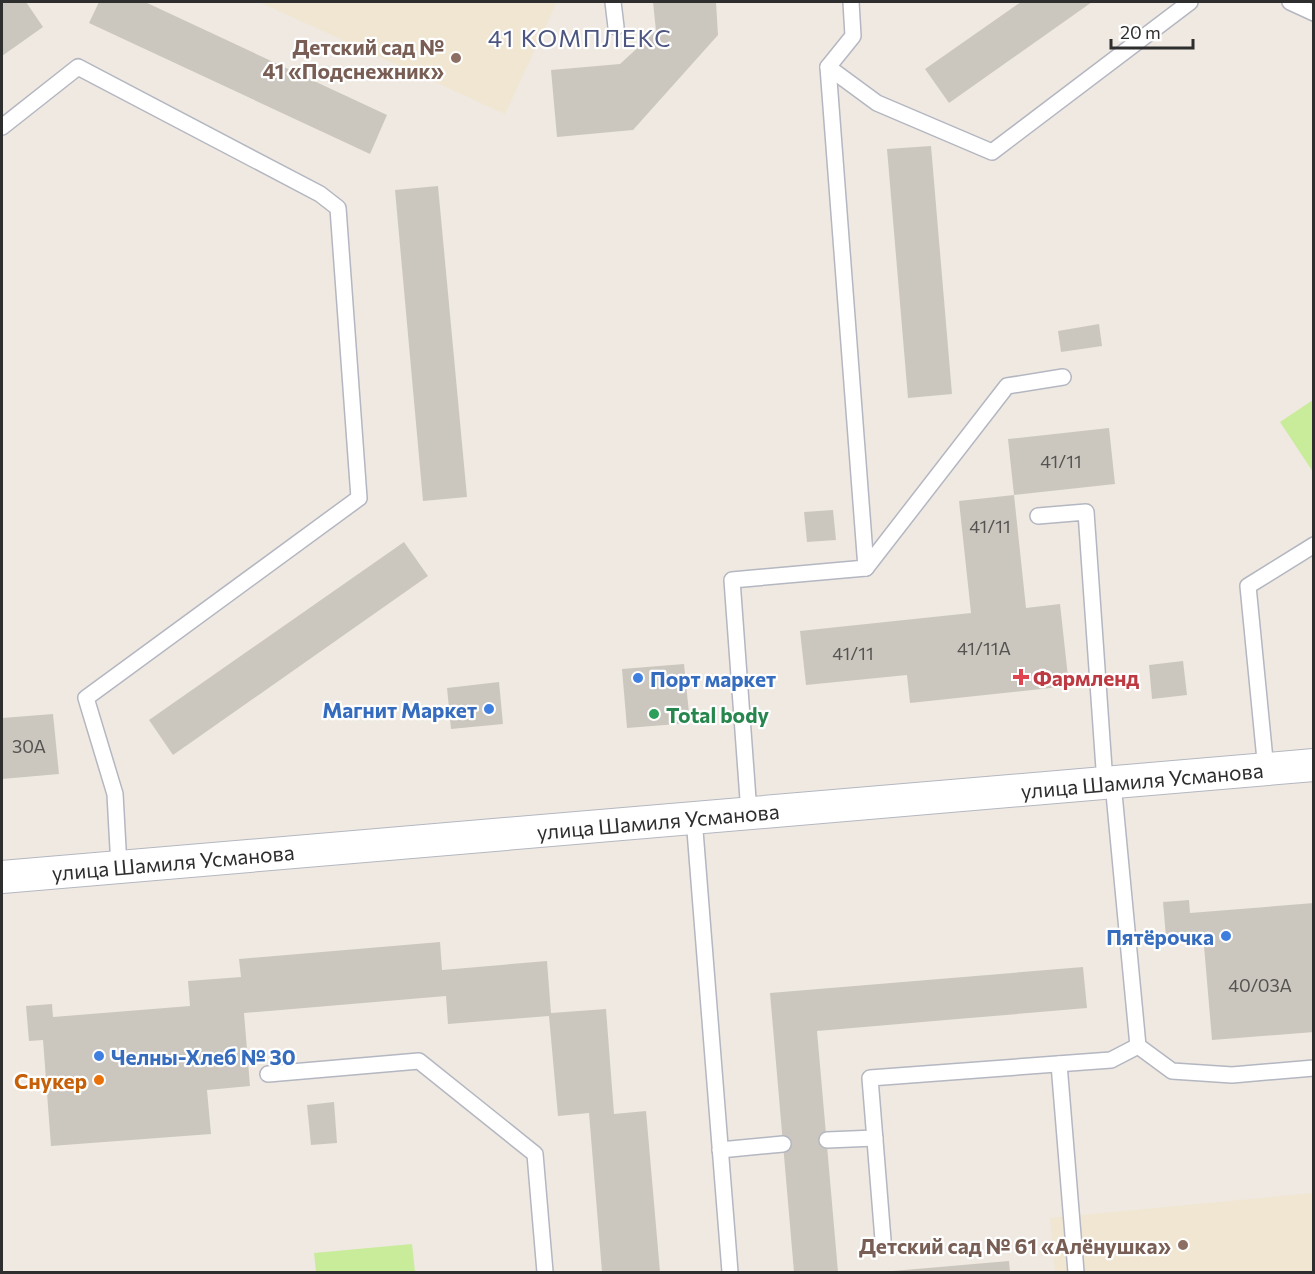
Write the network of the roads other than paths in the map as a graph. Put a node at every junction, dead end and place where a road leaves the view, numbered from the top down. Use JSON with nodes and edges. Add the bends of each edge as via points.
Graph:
{"nodes":[{"id":1,"x":613,"y":2,"type":"edge"},
{"id":2,"x":851,"y":2,"type":"edge"},
{"id":3,"x":1190,"y":2,"type":"edge"},
{"id":4,"x":1290,"y":2,"type":"edge"},
{"id":5,"x":1314,"y":13,"type":"edge"},
{"id":6,"x":616,"y":27,"type":"dead end"},
{"id":7,"x":828,"y":67,"type":"junction"},
{"id":8,"x":2,"y":127,"type":"edge"},
{"id":9,"x":1063,"y":377,"type":"dead end"},
{"id":10,"x":1038,"y":516,"type":"dead end"},
{"id":11,"x":1314,"y":544,"type":"edge"},
{"id":12,"x":866,"y":568,"type":"junction"},
{"id":13,"x":1314,"y":765,"type":"edge"},
{"id":14,"x":1266,"y":770,"type":"junction"},
{"id":15,"x":1109,"y":783,"type":"junction"},
{"id":16,"x":749,"y":813,"type":"junction"},
{"id":17,"x":694,"y":818,"type":"junction"},
{"id":18,"x":119,"y":867,"type":"junction"},
{"id":19,"x":2,"y":877,"type":"edge"},
{"id":20,"x":1138,"y":1046,"type":"junction"},
{"id":21,"x":1059,"y":1064,"type":"junction"},
{"id":22,"x":1314,"y":1068,"type":"edge"},
{"id":23,"x":268,"y":1074,"type":"dead end"},
{"id":24,"x":875,"y":1138,"type":"junction"},
{"id":25,"x":827,"y":1140,"type":"dead end"},
{"id":26,"x":783,"y":1144,"type":"dead end"},
{"id":27,"x":720,"y":1150,"type":"junction"},
{"id":28,"x":883,"y":1240,"type":"dead end"},
{"id":29,"x":545,"y":1272,"type":"edge"},
{"id":30,"x":730,"y":1272,"type":"edge"},
{"id":31,"x":1076,"y":1272,"type":"edge"}],
"edges":[{"from":1,"to":6,"type":"lane"},
{"from":2,"to":7,"type":"lane","via":[[853,36]]},
{"from":3,"to":7,"type":"lane","via":[[992,152],[877,103]]},
{"from":4,"to":5,"type":"lane"},
{"from":7,"to":12,"type":"lane"},
{"from":8,"to":18,"type":"lane","via":[[78,67],[320,194],[338,208],[359,498],[86,698],[115,794]]},
{"from":9,"to":12,"type":"lane","via":[[1007,386]]},
{"from":10,"to":15,"type":"lane","via":[[1086,512]]},
{"from":11,"to":14,"type":"lane","via":[[1248,586]]},
{"from":12,"to":16,"type":"lane","via":[[732,580]]},
{"from":13,"to":14,"type":"street","name":"улица Шамиля Усманова"},
{"from":14,"to":15,"type":"street","name":"улица Шамиля Усманова"},
{"from":15,"to":16,"type":"street","name":"улица Шамиля Усманова"},
{"from":15,"to":20,"type":"lane"},
{"from":16,"to":17,"type":"street","name":"улица Шамиля Усманова"},
{"from":17,"to":18,"type":"street","name":"улица Шамиля Усманова"},
{"from":17,"to":27,"type":"lane"},
{"from":18,"to":19,"type":"street","name":"улица Шамиля Усманова"},
{"from":20,"to":21,"type":"lane","via":[[1111,1060]]},
{"from":20,"to":22,"type":"lane","via":[[1172,1071],[1232,1075]]},
{"from":21,"to":24,"type":"lane","via":[[870,1078]]},
{"from":21,"to":31,"type":"lane"},
{"from":23,"to":29,"type":"lane","via":[[419,1061],[536,1154]]},
{"from":24,"to":25,"type":"lane"},
{"from":24,"to":28,"type":"lane"},
{"from":26,"to":27,"type":"lane"},
{"from":27,"to":30,"type":"lane"}]}
